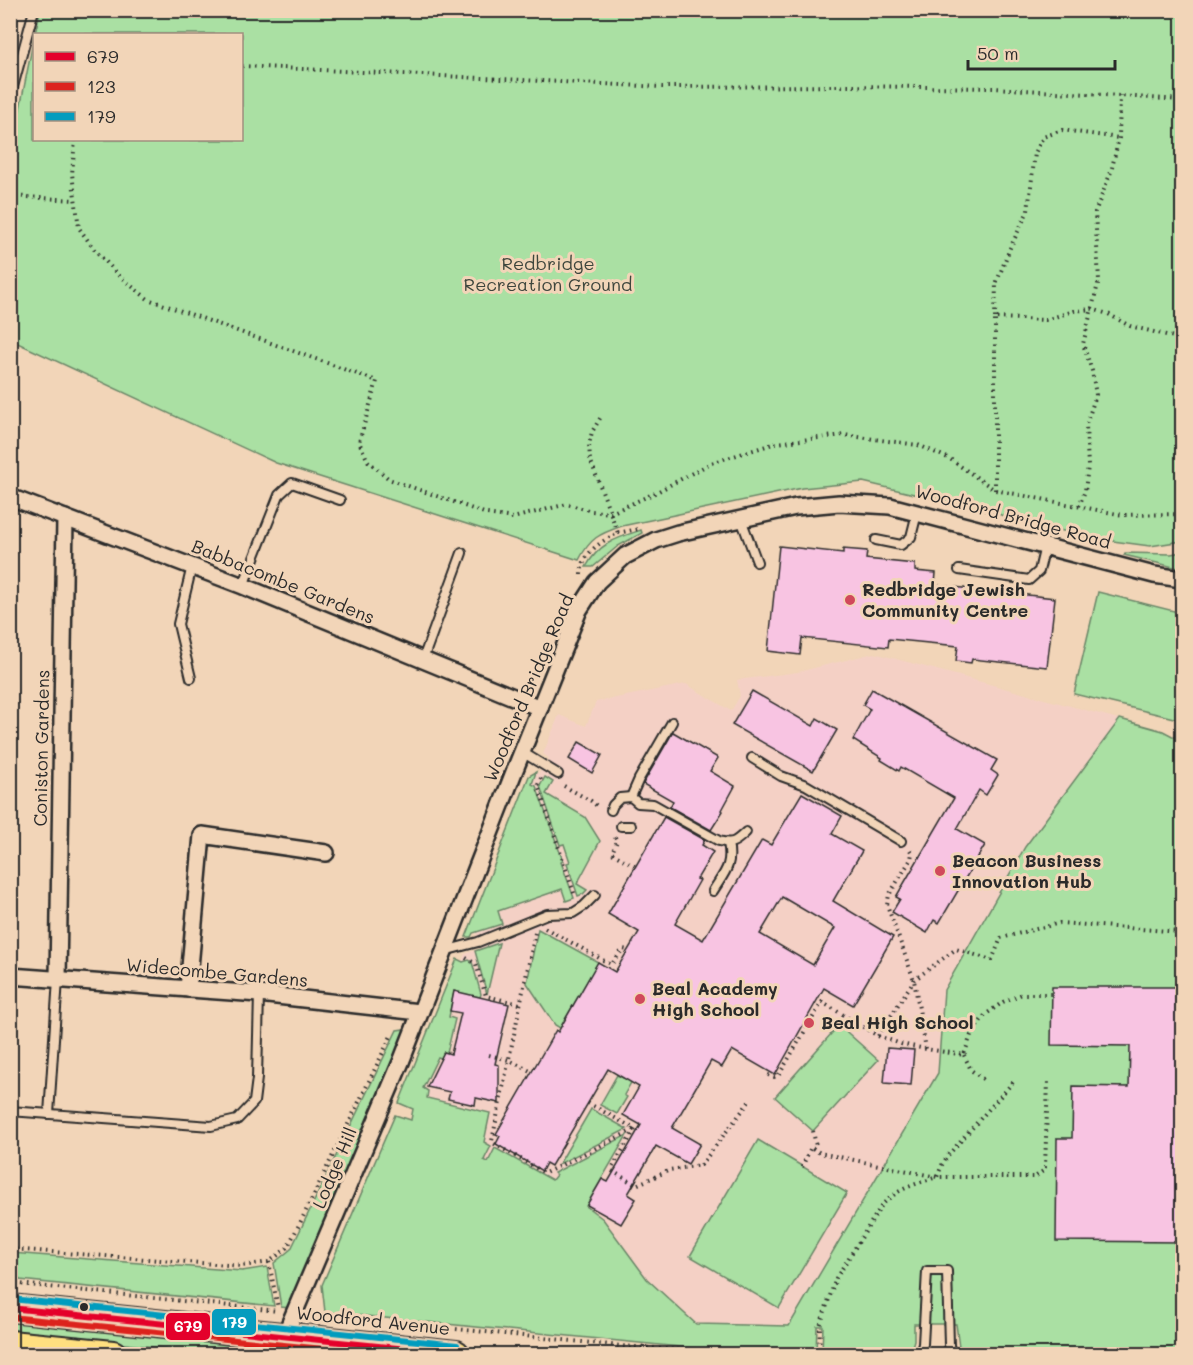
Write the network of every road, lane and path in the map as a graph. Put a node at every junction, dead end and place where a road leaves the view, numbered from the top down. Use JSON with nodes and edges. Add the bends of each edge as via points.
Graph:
{"nodes":[{"id":1,"x":34,"y":10,"type":"edge"},
{"id":2,"x":243,"y":66,"type":"edge"},
{"id":3,"x":1120,"y":95,"type":"junction"},
{"id":4,"x":10,"y":98,"type":"edge"},
{"id":5,"x":1182,"y":100,"type":"edge"},
{"id":6,"x":1119,"y":138,"type":"junction"},
{"id":7,"x":75,"y":141,"type":"edge"},
{"id":8,"x":10,"y":196,"type":"edge"},
{"id":9,"x":74,"y":200,"type":"junction"},
{"id":10,"x":1092,"y":309,"type":"junction"},
{"id":11,"x":995,"y":318,"type":"junction"},
{"id":12,"x":1182,"y":339,"type":"edge"},
{"id":13,"x":602,"y":415,"type":"dead end"},
{"id":14,"x":995,"y":490,"type":"junction"},
{"id":15,"x":10,"y":496,"type":"edge"},
{"id":16,"x":340,"y":500,"type":"dead end"},
{"id":17,"x":1078,"y":506,"type":"junction"},
{"id":18,"x":610,"y":513,"type":"junction"},
{"id":19,"x":917,"y":513,"type":"junction"},
{"id":20,"x":1182,"y":514,"type":"edge"},
{"id":21,"x":65,"y":518,"type":"junction"},
{"id":22,"x":741,"y":519,"type":"junction"},
{"id":23,"x":876,"y":540,"type":"dead end"},
{"id":24,"x":1045,"y":546,"type":"junction"},
{"id":25,"x":462,"y":553,"type":"dead end"},
{"id":26,"x":757,"y":562,"type":"dead end"},
{"id":27,"x":192,"y":566,"type":"junction"},
{"id":28,"x":959,"y":570,"type":"dead end"},
{"id":29,"x":1182,"y":579,"type":"edge"},
{"id":30,"x":243,"y":586,"type":"junction"},
{"id":31,"x":579,"y":610,"type":"junction"},
{"id":32,"x":423,"y":659,"type":"junction"},
{"id":33,"x":191,"y":678,"type":"dead end"},
{"id":34,"x":540,"y":708,"type":"junction"},
{"id":35,"x":672,"y":722,"type":"dead end"},
{"id":36,"x":520,"y":756,"type":"junction"},
{"id":37,"x":752,"y":758,"type":"dead end"},
{"id":38,"x":546,"y":771,"type":"junction"},
{"id":39,"x":558,"y":774,"type":"dead end"},
{"id":40,"x":631,"y":797,"type":"junction"},
{"id":41,"x":599,"y":809,"type":"dead end"},
{"id":42,"x":611,"y":810,"type":"dead end"},
{"id":43,"x":621,"y":826,"type":"dead end"},
{"id":44,"x":631,"y":826,"type":"dead end"},
{"id":45,"x":612,"y":831,"type":"dead end"},
{"id":46,"x":746,"y":832,"type":"dead end"},
{"id":47,"x":902,"y":841,"type":"joint"},
{"id":48,"x":728,"y":843,"type":"junction"},
{"id":49,"x":326,"y":853,"type":"dead end"},
{"id":50,"x":635,"y":866,"type":"dead end"},
{"id":51,"x":713,"y":891,"type":"dead end"},
{"id":52,"x":595,"y":895,"type":"dead end"},
{"id":53,"x":561,"y":913,"type":"junction"},
{"id":54,"x":544,"y":927,"type":"junction"},
{"id":55,"x":1181,"y":930,"type":"edge"},
{"id":56,"x":459,"y":948,"type":"junction"},
{"id":57,"x":628,"y":950,"type":"dead end"},
{"id":58,"x":443,"y":952,"type":"junction"},
{"id":59,"x":10,"y":976,"type":"edge"},
{"id":60,"x":58,"y":980,"type":"junction"},
{"id":61,"x":914,"y":980,"type":"junction"},
{"id":62,"x":188,"y":989,"type":"junction"},
{"id":63,"x":259,"y":994,"type":"junction"},
{"id":64,"x":1052,"y":994,"type":"dead end"},
{"id":65,"x":520,"y":1004,"type":"junction"},
{"id":66,"x":403,"y":1010,"type":"junction"},
{"id":67,"x":419,"y":1012,"type":"junction"},
{"id":68,"x":879,"y":1036,"type":"junction"},
{"id":69,"x":926,"y":1049,"type":"junction"},
{"id":70,"x":489,"y":1055,"type":"dead end"},
{"id":71,"x":964,"y":1055,"type":"junction"},
{"id":72,"x":509,"y":1060,"type":"junction"},
{"id":73,"x":532,"y":1072,"type":"dead end"},
{"id":74,"x":768,"y":1075,"type":"dead end"},
{"id":75,"x":984,"y":1080,"type":"dead end"},
{"id":76,"x":1014,"y":1081,"type":"dead end"},
{"id":77,"x":1048,"y":1081,"type":"dead end"},
{"id":78,"x":749,"y":1102,"type":"dead end"},
{"id":79,"x":588,"y":1103,"type":"dead end"},
{"id":80,"x":10,"y":1111,"type":"edge"},
{"id":81,"x":49,"y":1114,"type":"junction"},
{"id":82,"x":637,"y":1129,"type":"junction"},
{"id":83,"x":813,"y":1131,"type":"dead end"},
{"id":84,"x":816,"y":1146,"type":"dead end"},
{"id":85,"x":802,"y":1167,"type":"dead end"},
{"id":86,"x":937,"y":1177,"type":"junction"},
{"id":87,"x":10,"y":1249,"type":"edge"},
{"id":88,"x":269,"y":1262,"type":"junction"},
{"id":89,"x":10,"y":1277,"type":"edge"},
{"id":90,"x":12,"y":1283,"type":"edge"},
{"id":91,"x":10,"y":1308,"type":"edge"},
{"id":92,"x":279,"y":1311,"type":"junction"},
{"id":93,"x":294,"y":1313,"type":"junction"},
{"id":94,"x":284,"y":1337,"type":"junction"},
{"id":95,"x":456,"y":1342,"type":"edge"},
{"id":96,"x":10,"y":1344,"type":"edge"},
{"id":97,"x":41,"y":1351,"type":"edge"},
{"id":98,"x":113,"y":1354,"type":"edge"},
{"id":99,"x":735,"y":1354,"type":"edge"},
{"id":100,"x":819,"y":1354,"type":"edge"},
{"id":101,"x":920,"y":1354,"type":"edge"},
{"id":102,"x":951,"y":1354,"type":"edge"}],
"edges":[{"from":1,"to":4,"type":"lane"},
{"from":2,"to":3,"type":"path","via":[[662,87],[994,88]]},
{"from":3,"to":5,"type":"path"},
{"from":3,"to":6,"type":"path"},
{"from":6,"to":10,"type":"path","via":[[1112,172],[1095,212],[1099,280]]},
{"from":6,"to":11,"type":"path","via":[[1062,130],[1042,137],[1035,153],[1028,211],[996,284]]},
{"from":7,"to":9,"type":"path"},
{"from":8,"to":9,"type":"path"},
{"from":9,"to":18,"type":"path","via":[[79,228],[94,249],[148,299],[377,381],[359,442],[368,461],[389,479],[487,514],[513,518],[567,504]]},
{"from":10,"to":11,"type":"path","via":[[1045,320]]},
{"from":10,"to":12,"type":"path","via":[[1130,326]]},
{"from":10,"to":17,"type":"path","via":[[1083,344],[1096,395],[1086,425],[1088,466],[1085,491]]},
{"from":11,"to":14,"type":"path"},
{"from":13,"to":18,"type":"path","via":[[592,432],[590,459]]},
{"from":14,"to":17,"type":"path"},
{"from":14,"to":18,"type":"path","via":[[950,459],[918,445],[844,435],[776,443],[711,463]]},
{"from":15,"to":21,"type":"street","name":"Babbacombe Gardens"},
{"from":16,"to":30,"type":"lane","via":[[292,483],[285,489],[279,495]]},
{"from":17,"to":20,"type":"path","via":[[1123,514]]},
{"from":18,"to":31,"type":"path","via":[[618,533],[589,553],[581,569]]},
{"from":19,"to":22,"type":"street","name":"Woodford Bridge Road","via":[[890,506],[839,503]]},
{"from":19,"to":23,"type":"lane","via":[[911,537],[901,545]]},
{"from":19,"to":24,"type":"street","name":"Woodford Bridge Road"},
{"from":21,"to":27,"type":"street","name":"Babbacombe Gardens"},
{"from":21,"to":60,"type":"street","name":"Coniston Gardens"},
{"from":22,"to":26,"type":"lane"},
{"from":22,"to":31,"type":"street","name":"Woodford Bridge Road","via":[[656,540],[625,556],[597,582]]},
{"from":24,"to":28,"type":"lane","via":[[1039,571],[1029,580]]},
{"from":24,"to":29,"type":"street","name":"Woodford Bridge Road"},
{"from":25,"to":32,"type":"lane"},
{"from":27,"to":30,"type":"street","name":"Babbacombe Gardens"},
{"from":27,"to":33,"type":"lane","via":[[178,624]]},
{"from":30,"to":32,"type":"street","name":"Babbacombe Gardens"},
{"from":31,"to":34,"type":"street","name":"Woodford Bridge Road"},
{"from":32,"to":34,"type":"street","name":"Babbacombe Gardens"},
{"from":34,"to":36,"type":"street","name":"Woodford Bridge Road"},
{"from":35,"to":40,"type":"lane"},
{"from":36,"to":38,"type":"lane"},
{"from":36,"to":38,"type":"path"},
{"from":36,"to":58,"type":"street","name":"Woodford Bridge Road"},
{"from":37,"to":47,"type":"lane"},
{"from":38,"to":39,"type":"lane"},
{"from":38,"to":41,"type":"path"},
{"from":38,"to":53,"type":"path","via":[[539,789],[575,896]]},
{"from":40,"to":42,"type":"lane","via":[[620,798]]},
{"from":40,"to":48,"type":"lane","via":[[638,803],[653,804],[719,842]]},
{"from":43,"to":44,"type":"lane"},
{"from":45,"to":50,"type":"path","via":[[617,841],[613,854]]},
{"from":46,"to":48,"type":"lane"},
{"from":47,"to":61,"type":"path","via":[[912,853],[887,905]]},
{"from":48,"to":51,"type":"lane","via":[[729,864]]},
{"from":49,"to":62,"type":"street","via":[[202,835]]},
{"from":52,"to":53,"type":"lane","via":[[580,909]]},
{"from":53,"to":54,"type":"path"},
{"from":53,"to":56,"type":"lane","via":[[548,914]]},
{"from":54,"to":57,"type":"path","via":[[610,964],[623,949]]},
{"from":54,"to":65,"type":"path","via":[[536,930]]},
{"from":55,"to":61,"type":"path","via":[[1060,922],[1001,938],[992,960],[956,949]]},
{"from":56,"to":58,"type":"lane"},
{"from":56,"to":65,"type":"path","via":[[464,957],[475,962],[486,996]]},
{"from":58,"to":67,"type":"street","name":"Woodford Bridge Road"},
{"from":59,"to":60,"type":"street","name":"Widecombe Gardens"},
{"from":60,"to":62,"type":"street","name":"Widecombe Gardens"},
{"from":60,"to":81,"type":"lane"},
{"from":61,"to":68,"type":"path"},
{"from":61,"to":69,"type":"path"},
{"from":62,"to":63,"type":"street","name":"Widecombe Gardens"},
{"from":63,"to":66,"type":"street","name":"Widecombe Gardens"},
{"from":63,"to":81,"type":"lane","via":[[254,1102],[237,1120],[211,1126]]},
{"from":64,"to":71,"type":"path","via":[[1022,994],[1003,1002],[986,1015],[971,1035]]},
{"from":65,"to":72,"type":"path"},
{"from":66,"to":67,"type":"street","name":"Widecombe Gardens"},
{"from":66,"to":88,"type":"path","via":[[287,1248]]},
{"from":67,"to":93,"type":"street","name":"Lodge Hill"},
{"from":68,"to":69,"type":"path"},
{"from":68,"to":74,"type":"path","via":[[822,1002],[778,1075]]},
{"from":69,"to":71,"type":"path"},
{"from":70,"to":72,"type":"path"},
{"from":71,"to":75,"type":"path","via":[[971,1070]]},
{"from":72,"to":73,"type":"path"},
{"from":72,"to":82,"type":"path","via":[[492,1141],[542,1173]]},
{"from":76,"to":86,"type":"path","via":[[950,1154]]},
{"from":77,"to":86,"type":"path","via":[[1045,1167],[1039,1175]]},
{"from":78,"to":82,"type":"path","via":[[701,1165],[670,1170],[636,1185],[612,1168]]},
{"from":79,"to":82,"type":"path"},
{"from":80,"to":81,"type":"lane"},
{"from":83,"to":84,"type":"path"},
{"from":85,"to":86,"type":"path","via":[[811,1147],[820,1153]]},
{"from":86,"to":100,"type":"path","via":[[904,1188],[882,1205],[836,1278],[820,1326]]},
{"from":87,"to":88,"type":"path","via":[[242,1266]]},
{"from":88,"to":92,"type":"path"},
{"from":89,"to":90,"type":"path"},
{"from":90,"to":92,"type":"path","name":"Woodford Avenue"},
{"from":91,"to":94,"type":"highway","name":"Woodford Avenue"},
{"from":92,"to":93,"type":"path","name":"Woodford Avenue"},
{"from":93,"to":94,"type":"street","name":"Lodge Hill"},
{"from":94,"to":95,"type":"highway","name":"Woodford Avenue"},
{"from":95,"to":99,"type":"path","name":"Woodford Avenue","via":[[621,1346]]},
{"from":96,"to":97,"type":"highway"},
{"from":97,"to":98,"type":"highway"},
{"from":101,"to":102,"type":"lane","via":[[927,1271],[947,1271]]}]}
